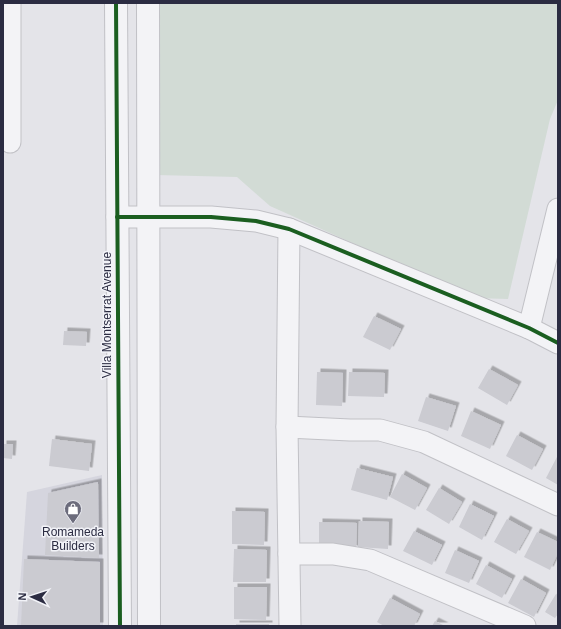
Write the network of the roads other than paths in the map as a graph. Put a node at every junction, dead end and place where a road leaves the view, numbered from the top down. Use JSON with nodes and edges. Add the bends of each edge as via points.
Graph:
{"nodes":[{"id":1,"x":10,"y":3,"type":"edge"},
{"id":2,"x":116,"y":3,"type":"edge"},
{"id":3,"x":148,"y":3,"type":"edge"},
{"id":4,"x":10,"y":142,"type":"dead end"},
{"id":5,"x":558,"y":209,"type":"edge"},
{"id":6,"x":117,"y":217,"type":"junction"},
{"id":7,"x":148,"y":217,"type":"junction"},
{"id":8,"x":289,"y":229,"type":"junction"},
{"id":9,"x":530,"y":328,"type":"junction"},
{"id":10,"x":558,"y":343,"type":"edge"},
{"id":11,"x":287,"y":428,"type":"junction"},
{"id":12,"x":558,"y":505,"type":"edge"},
{"id":13,"x":289,"y":554,"type":"junction"},
{"id":14,"x":120,"y":626,"type":"edge"},
{"id":15,"x":149,"y":626,"type":"edge"},
{"id":16,"x":290,"y":626,"type":"edge"},
{"id":17,"x":525,"y":626,"type":"edge"}],
"edges":[{"from":1,"to":4,"type":"street"},
{"from":2,"to":6,"type":"street","name":"Villa Montserrat Avenue"},
{"from":3,"to":7,"type":"street"},
{"from":5,"to":9,"type":"street"},
{"from":6,"to":7,"type":"street"},
{"from":6,"to":14,"type":"street","name":"Villa Montserrat Avenue"},
{"from":7,"to":8,"type":"street","via":[[211,217],[256,221]]},
{"from":7,"to":15,"type":"street"},
{"from":8,"to":9,"type":"street"},
{"from":8,"to":11,"type":"street"},
{"from":9,"to":10,"type":"street"},
{"from":11,"to":12,"type":"street","via":[[380,430],[424,442]]},
{"from":11,"to":13,"type":"street"},
{"from":13,"to":16,"type":"street"},
{"from":13,"to":17,"type":"street","via":[[333,554],[370,560]]}]}
